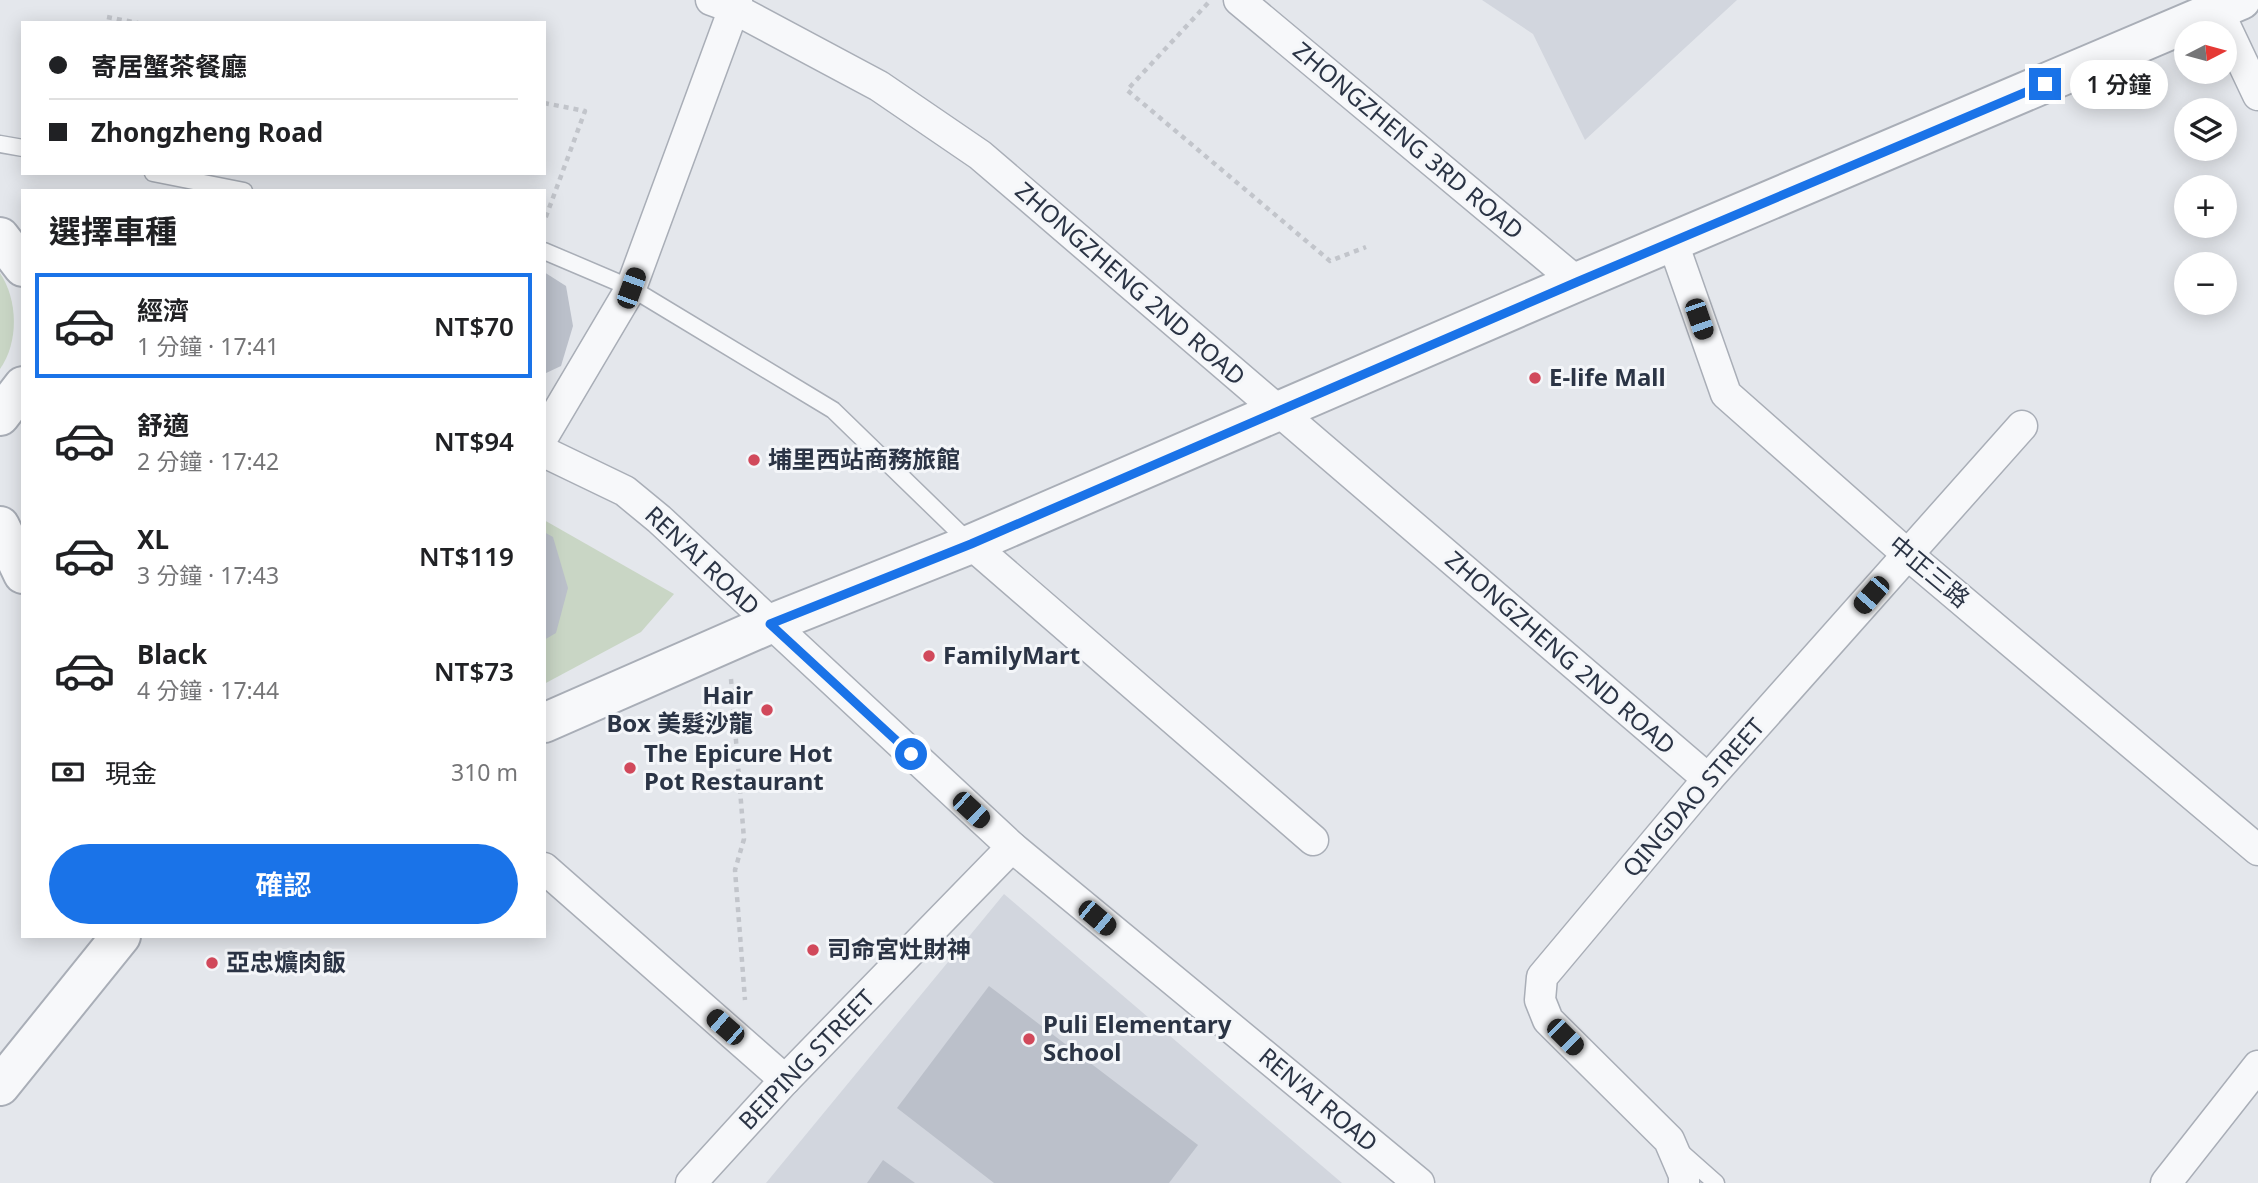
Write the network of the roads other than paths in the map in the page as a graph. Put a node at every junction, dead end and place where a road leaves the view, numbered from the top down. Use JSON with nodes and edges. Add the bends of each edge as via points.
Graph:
{"nodes":[{"id":1,"x":1239,"y":0,"type":"edge"},
{"id":2,"x":727,"y":3,"type":"edge"},
{"id":3,"x":2224,"y":3,"type":"edge"},
{"id":4,"x":2258,"y":95,"type":"edge"},
{"id":5,"x":0,"y":144,"type":"edge"},
{"id":6,"x":21,"y":148,"type":"edge"},
{"id":7,"x":163,"y":175,"type":"edge"},
{"id":8,"x":234,"y":189,"type":"edge"},
{"id":9,"x":0,"y":237,"type":"edge"},
{"id":10,"x":1673,"y":243,"type":"junction"},
{"id":11,"x":546,"y":252,"type":"edge"},
{"id":12,"x":21,"y":264,"type":"edge"},
{"id":13,"x":1577,"y":282,"type":"junction"},
{"id":14,"x":631,"y":288,"type":"junction"},
{"id":15,"x":21,"y":389,"type":"edge"},
{"id":16,"x":1278,"y":411,"type":"junction"},
{"id":17,"x":0,"y":416,"type":"edge"},
{"id":18,"x":2022,"y":426,"type":"dead end"},
{"id":19,"x":546,"y":432,"type":"edge"},
{"id":20,"x":546,"y":453,"type":"edge"},
{"id":21,"x":0,"y":526,"type":"edge"},
{"id":22,"x":971,"y":544,"type":"junction"},
{"id":23,"x":1907,"y":554,"type":"junction"},
{"id":24,"x":21,"y":570,"type":"edge"},
{"id":25,"x":770,"y":624,"type":"junction"},
{"id":26,"x":546,"y":722,"type":"edge"},
{"id":27,"x":1708,"y":779,"type":"junction"},
{"id":28,"x":1313,"y":840,"type":"dead end"},
{"id":29,"x":1012,"y":847,"type":"junction"},
{"id":30,"x":2258,"y":850,"type":"edge"},
{"id":31,"x":546,"y":870,"type":"edge"},
{"id":32,"x":119,"y":938,"type":"edge"},
{"id":33,"x":2258,"y":1066,"type":"edge"},
{"id":34,"x":785,"y":1080,"type":"junction"},
{"id":35,"x":0,"y":1086,"type":"edge"},
{"id":36,"x":1669,"y":1140,"type":"junction"},
{"id":37,"x":2173,"y":1181,"type":"edge"},
{"id":38,"x":691,"y":1183,"type":"edge"},
{"id":39,"x":1419,"y":1183,"type":"edge"},
{"id":40,"x":1684,"y":1183,"type":"edge"},
{"id":41,"x":1716,"y":1183,"type":"edge"}],
"edges":[{"from":1,"to":13,"type":"street","name":"ZHONGZHENG 3RD ROAD"},
{"from":2,"to":14,"type":"street"},
{"from":2,"to":16,"type":"street","name":"ZHONGZHENG 2ND ROAD","via":[[879,86],[980,155]]},
{"from":3,"to":4,"type":"street"},
{"from":3,"to":10,"type":"street"},
{"from":5,"to":6,"type":"lane"},
{"from":7,"to":8,"type":"lane"},
{"from":9,"to":12,"type":"street"},
{"from":10,"to":13,"type":"street"},
{"from":10,"to":23,"type":"street","name":"中正三路","via":[[1726,394]]},
{"from":11,"to":14,"type":"lane"},
{"from":13,"to":16,"type":"street"},
{"from":14,"to":19,"type":"street"},
{"from":14,"to":22,"type":"lane","via":[[833,410]]},
{"from":15,"to":17,"type":"street"},
{"from":16,"to":22,"type":"street"},
{"from":16,"to":27,"type":"street","name":"ZHONGZHENG 2ND ROAD"},
{"from":18,"to":23,"type":"street","name":"QINGDAO STREET"},
{"from":20,"to":25,"type":"street","name":"REN'AI ROAD","via":[[625,491]]},
{"from":21,"to":24,"type":"street"},
{"from":22,"to":25,"type":"street"},
{"from":22,"to":28,"type":"street"},
{"from":23,"to":27,"type":"street","name":"QINGDAO STREET"},
{"from":23,"to":30,"type":"street","name":"中正三路"},
{"from":25,"to":26,"type":"street"},
{"from":25,"to":29,"type":"street","name":"REN'AI ROAD"},
{"from":27,"to":36,"type":"street","name":"QINGDAO STREET","via":[[1542,977],[1540,1000],[1548,1020]]},
{"from":29,"to":34,"type":"street","name":"BEIPING STREET"},
{"from":29,"to":39,"type":"street","name":"REN'AI ROAD"},
{"from":31,"to":34,"type":"street"},
{"from":32,"to":35,"type":"street"},
{"from":33,"to":37,"type":"street"},
{"from":34,"to":38,"type":"street","name":"BEIPING STREET"},
{"from":36,"to":40,"type":"street","name":"QINGDAO STREET"},
{"from":36,"to":41,"type":"lane"}]}
